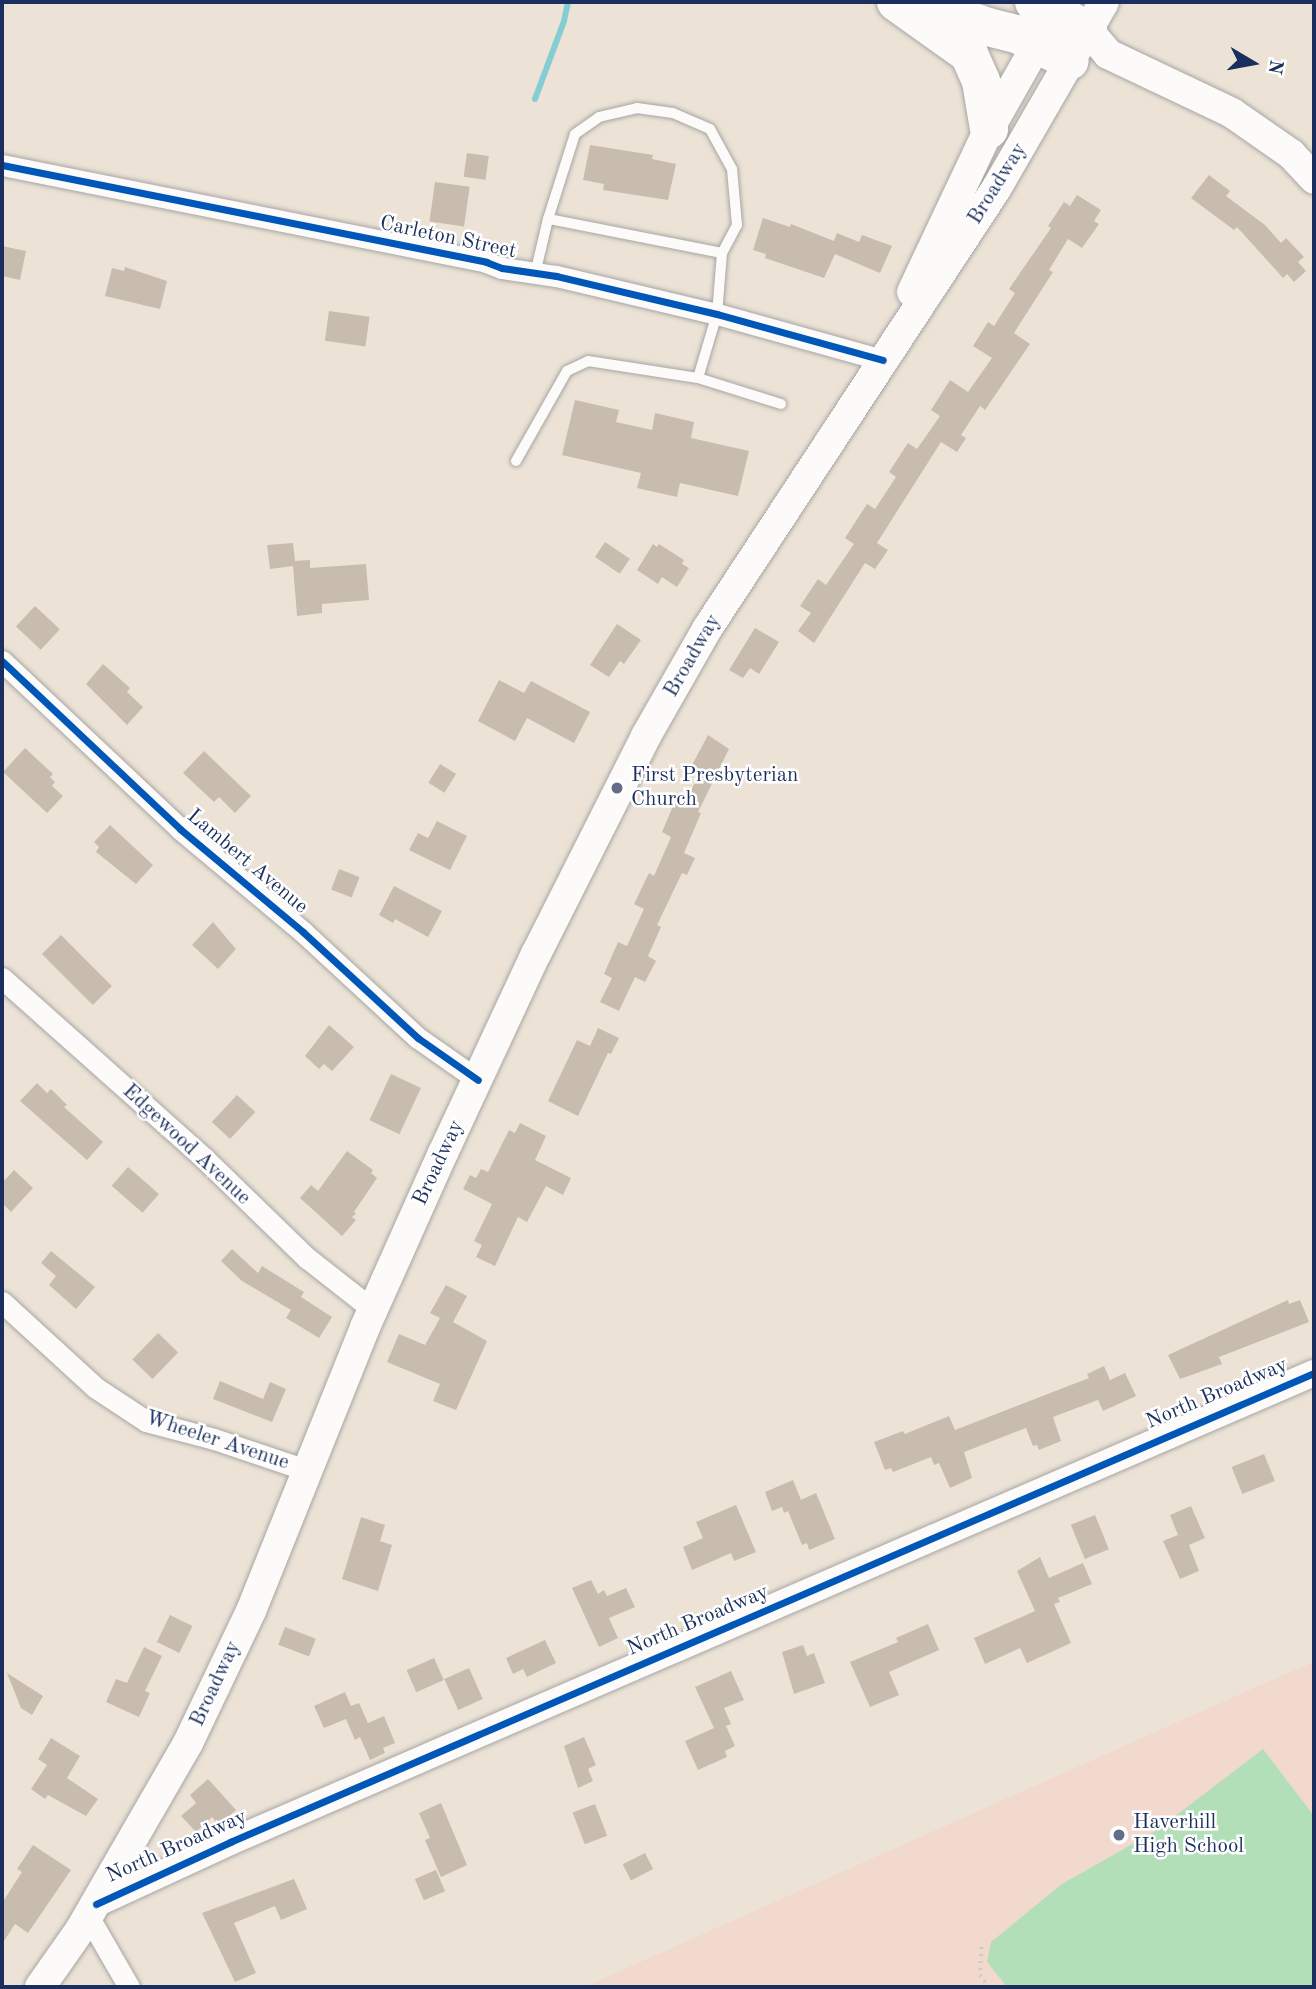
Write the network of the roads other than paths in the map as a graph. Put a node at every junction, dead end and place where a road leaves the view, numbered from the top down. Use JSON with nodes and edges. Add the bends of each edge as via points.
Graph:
{"nodes":[{"id":1,"x":896,"y":2,"type":"edge"},
{"id":2,"x":915,"y":2,"type":"edge"},
{"id":3,"x":1070,"y":26,"type":"edge"},
{"id":4,"x":989,"y":129,"type":"junction"},
{"id":5,"x":2,"y":164,"type":"edge"},
{"id":6,"x":1314,"y":178,"type":"edge"},
{"id":7,"x":548,"y":219,"type":"junction"},
{"id":8,"x":722,"y":253,"type":"junction"},
{"id":9,"x":535,"y":274,"type":"junction"},
{"id":10,"x":717,"y":314,"type":"junction"},
{"id":11,"x":883,"y":360,"type":"junction"},
{"id":12,"x":698,"y":379,"type":"junction"},
{"id":13,"x":781,"y":404,"type":"dead end"},
{"id":14,"x":516,"y":461,"type":"dead end"},
{"id":15,"x":2,"y":661,"type":"edge"},
{"id":16,"x":2,"y":978,"type":"edge"},
{"id":17,"x":478,"y":1080,"type":"junction"},
{"id":18,"x":2,"y":1302,"type":"edge"},
{"id":19,"x":373,"y":1309,"type":"junction"},
{"id":20,"x":1314,"y":1373,"type":"edge"},
{"id":21,"x":306,"y":1470,"type":"junction"},
{"id":22,"x":92,"y":1910,"type":"junction"},
{"id":23,"x":40,"y":1987,"type":"edge"},
{"id":24,"x":129,"y":1987,"type":"edge"}],
"edges":[{"from":1,"to":4,"type":"highway","via":[[969,54],[981,82]]},
{"from":2,"to":3,"type":"highway"},
{"from":3,"to":4,"type":"main road","name":"Broadway"},
{"from":3,"to":6,"type":"main road","via":[[1233,113],[1291,154]]},
{"from":3,"to":11,"type":"main road","name":"Broadway","via":[[996,189]]},
{"from":4,"to":11,"type":"main road","name":"Broadway"},
{"from":5,"to":9,"type":"street","name":"Carleton Street"},
{"from":7,"to":8,"type":"lane"},
{"from":7,"to":8,"type":"lane","via":[[575,134],[599,117],[637,108],[673,113],[710,129],[732,169],[737,225]]},
{"from":7,"to":9,"type":"lane"},
{"from":8,"to":10,"type":"lane"},
{"from":9,"to":10,"type":"street","name":"Carleton Street"},
{"from":10,"to":11,"type":"street","name":"Carleton Street"},
{"from":10,"to":12,"type":"lane"},
{"from":11,"to":17,"type":"main road","name":"Broadway","via":[[707,629],[653,724],[592,839]]},
{"from":12,"to":13,"type":"lane"},
{"from":12,"to":14,"type":"lane","via":[[588,361],[567,371]]},
{"from":15,"to":17,"type":"street","name":"Lambert Avenue","via":[[180,829],[303,932],[418,1038]]},
{"from":16,"to":19,"type":"street","name":"Edgewood Avenue","via":[[204,1158],[307,1258]]},
{"from":17,"to":19,"type":"main road","name":"Broadway"},
{"from":18,"to":21,"type":"street","name":"Wheeler Avenue","via":[[96,1388],[146,1421]]},
{"from":19,"to":21,"type":"main road","name":"Broadway"},
{"from":20,"to":22,"type":"street","name":"North Broadway","via":[[230,1842]]},
{"from":21,"to":22,"type":"main road","name":"Broadway","via":[[251,1611],[188,1743]]},
{"from":22,"to":23,"type":"main road","name":"Broadway"},
{"from":22,"to":24,"type":"street"}]}
